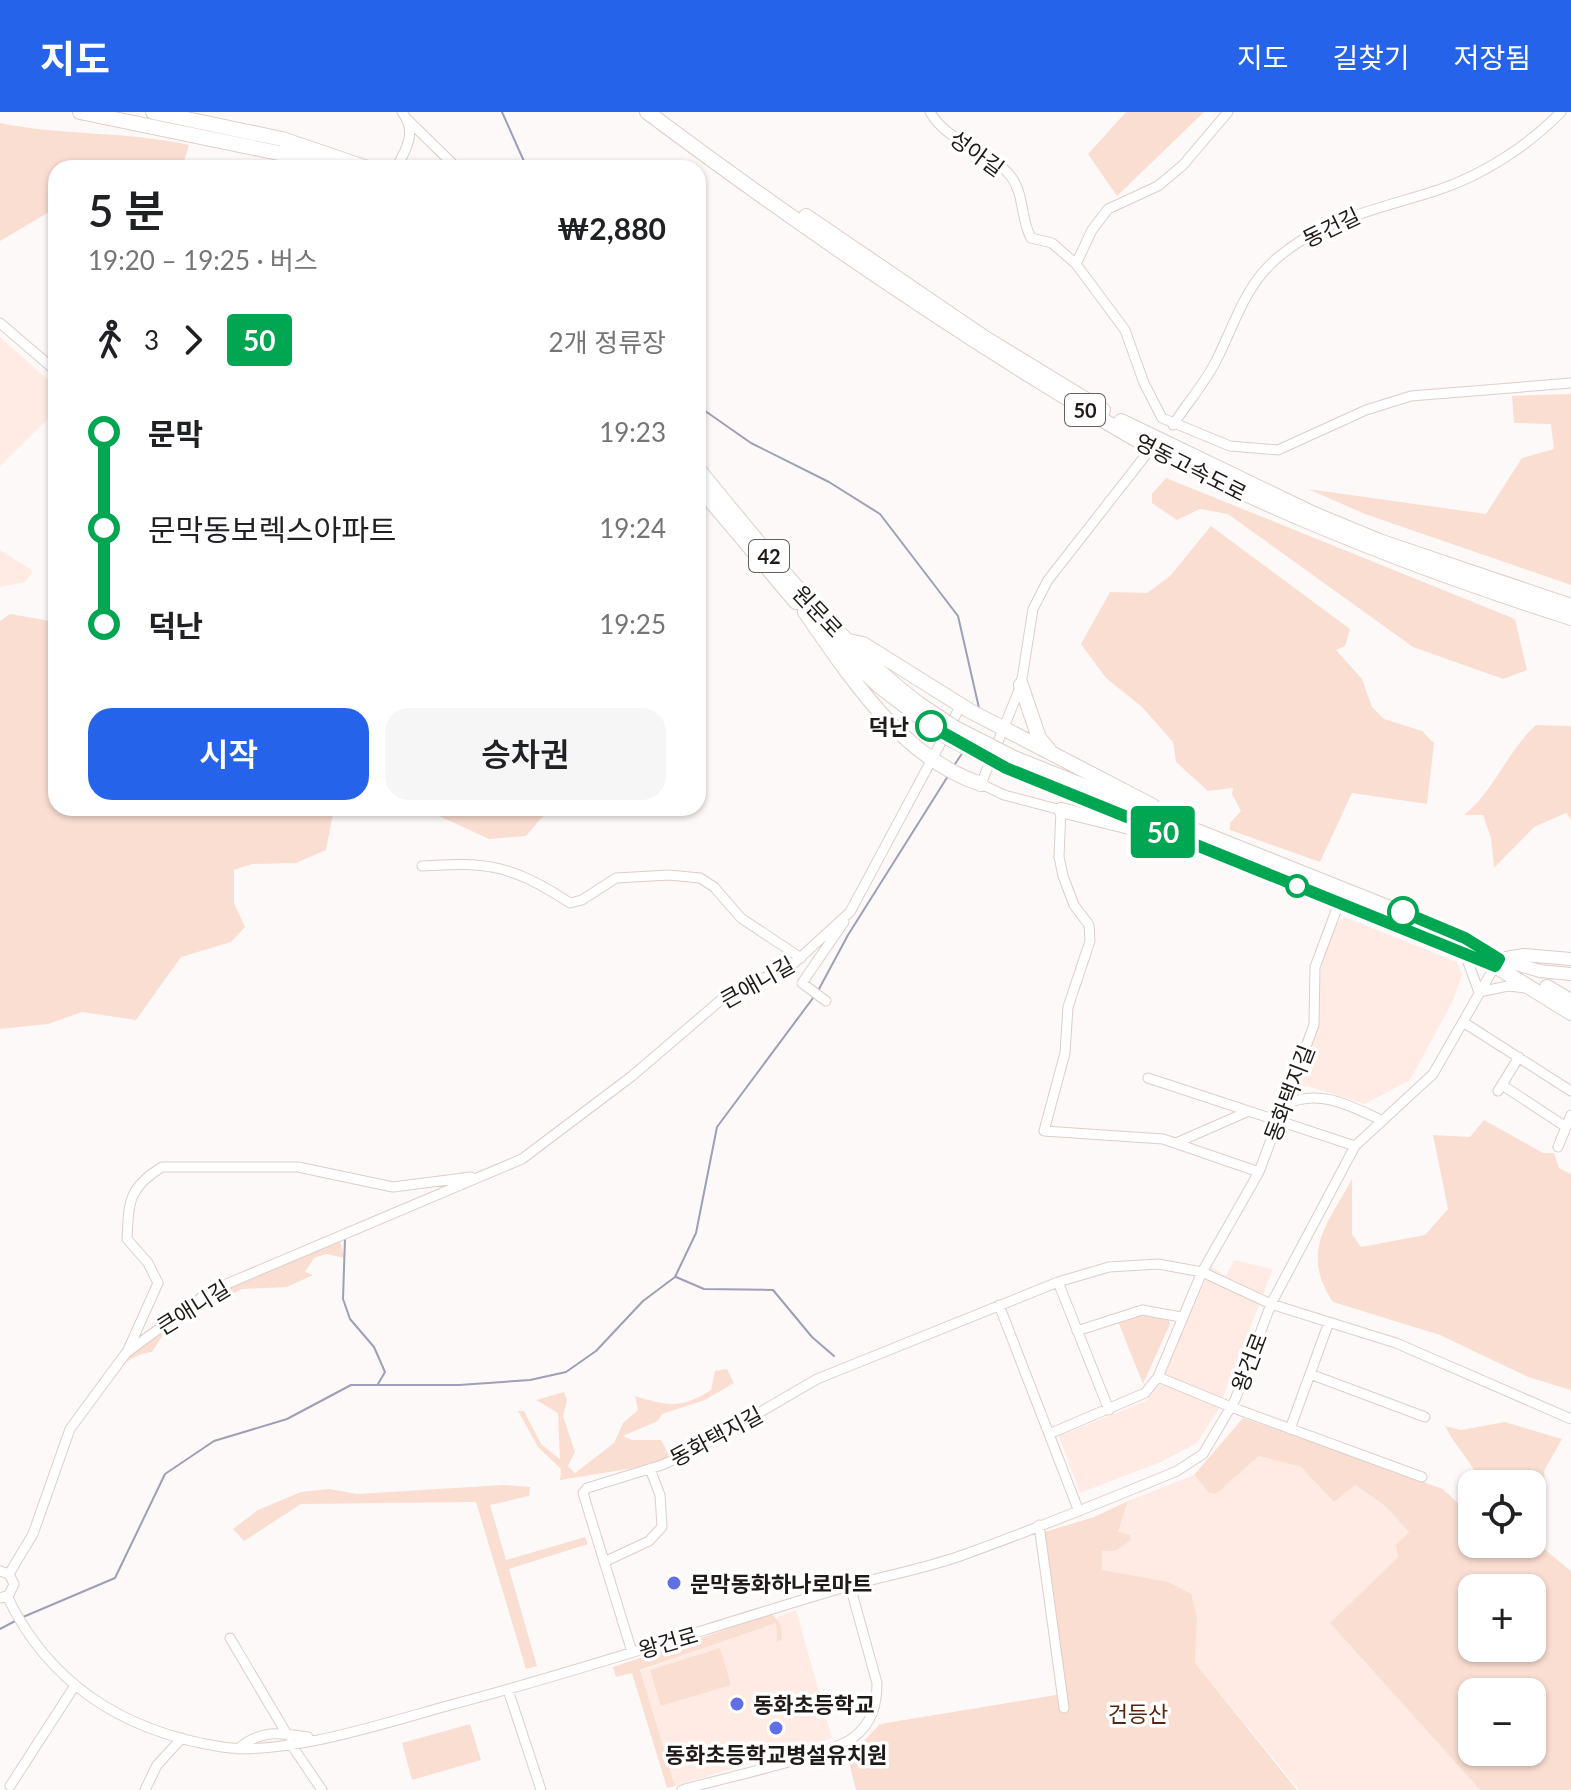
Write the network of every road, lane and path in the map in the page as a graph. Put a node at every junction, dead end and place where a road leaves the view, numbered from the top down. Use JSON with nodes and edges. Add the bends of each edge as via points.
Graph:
{"nodes":[{"id":1,"x":80,"y":112,"type":"edge"},
{"id":2,"x":153,"y":112,"type":"edge"},
{"id":3,"x":647,"y":112,"type":"edge"},
{"id":4,"x":663,"y":112,"type":"edge"},
{"id":5,"x":930,"y":112,"type":"edge"},
{"id":6,"x":1228,"y":112,"type":"edge"},
{"id":7,"x":1561,"y":112,"type":"edge"},
{"id":8,"x":405,"y":116,"type":"edge"},
{"id":9,"x":313,"y":160,"type":"edge"},
{"id":10,"x":344,"y":160,"type":"edge"},
{"id":11,"x":400,"y":160,"type":"edge"},
{"id":12,"x":449,"y":160,"type":"edge"},
{"id":13,"x":1076,"y":264,"type":"junction"},
{"id":14,"x":0,"y":323,"type":"edge"},
{"id":15,"x":48,"y":364,"type":"edge"},
{"id":16,"x":1571,"y":383,"type":"edge"},
{"id":17,"x":1173,"y":425,"type":"junction"},
{"id":18,"x":1145,"y":456,"type":"dead end"},
{"id":19,"x":706,"y":479,"type":"edge"},
{"id":20,"x":706,"y":495,"type":"edge"},
{"id":21,"x":1571,"y":606,"type":"edge"},
{"id":22,"x":805,"y":612,"type":"junction"},
{"id":23,"x":1571,"y":618,"type":"edge"},
{"id":24,"x":844,"y":640,"type":"junction"},
{"id":25,"x":1021,"y":685,"type":"junction"},
{"id":26,"x":916,"y":708,"type":"junction"},
{"id":27,"x":966,"y":708,"type":"junction"},
{"id":28,"x":998,"y":726,"type":"junction"},
{"id":29,"x":1054,"y":756,"type":"junction"},
{"id":30,"x":936,"y":764,"type":"junction"},
{"id":31,"x":981,"y":784,"type":"junction"},
{"id":32,"x":1061,"y":810,"type":"junction"},
{"id":33,"x":1174,"y":830,"type":"junction"},
{"id":34,"x":422,"y":866,"type":"dead end"},
{"id":35,"x":1379,"y":889,"type":"dead end"},
{"id":36,"x":1341,"y":896,"type":"junction"},
{"id":37,"x":1363,"y":897,"type":"junction"},
{"id":38,"x":850,"y":912,"type":"junction"},
{"id":39,"x":1464,"y":953,"type":"junction"},
{"id":40,"x":801,"y":958,"type":"junction"},
{"id":41,"x":1571,"y":959,"type":"edge"},
{"id":42,"x":1497,"y":962,"type":"junction"},
{"id":43,"x":1571,"y":974,"type":"edge"},
{"id":44,"x":1534,"y":989,"type":"junction"},
{"id":45,"x":1479,"y":992,"type":"junction"},
{"id":46,"x":824,"y":1000,"type":"dead end"},
{"id":47,"x":1571,"y":1001,"type":"edge"},
{"id":48,"x":1571,"y":1013,"type":"edge"},
{"id":49,"x":1463,"y":1022,"type":"junction"},
{"id":50,"x":1519,"y":1057,"type":"junction"},
{"id":51,"x":1148,"y":1078,"type":"dead end"},
{"id":52,"x":1571,"y":1091,"type":"edge"},
{"id":53,"x":1284,"y":1105,"type":"junction"},
{"id":54,"x":1249,"y":1111,"type":"junction"},
{"id":55,"x":1571,"y":1115,"type":"edge"},
{"id":56,"x":1381,"y":1120,"type":"junction"},
{"id":57,"x":1278,"y":1121,"type":"junction"},
{"id":58,"x":1566,"y":1127,"type":"junction"},
{"id":59,"x":1176,"y":1143,"type":"junction"},
{"id":60,"x":1355,"y":1146,"type":"junction"},
{"id":61,"x":1558,"y":1147,"type":"dead end"},
{"id":62,"x":1259,"y":1172,"type":"junction"},
{"id":63,"x":484,"y":1175,"type":"junction"},
{"id":64,"x":1202,"y":1272,"type":"junction"},
{"id":65,"x":1058,"y":1282,"type":"junction"},
{"id":66,"x":1271,"y":1304,"type":"junction"},
{"id":67,"x":999,"y":1305,"type":"junction"},
{"id":68,"x":1181,"y":1317,"type":"junction"},
{"id":69,"x":1329,"y":1322,"type":"junction"},
{"id":70,"x":1077,"y":1331,"type":"junction"},
{"id":71,"x":126,"y":1353,"type":"junction"},
{"id":72,"x":1310,"y":1374,"type":"junction"},
{"id":73,"x":1158,"y":1377,"type":"junction"},
{"id":74,"x":1231,"y":1407,"type":"junction"},
{"id":75,"x":1109,"y":1410,"type":"junction"},
{"id":76,"x":1425,"y":1417,"type":"dead end"},
{"id":77,"x":1571,"y":1419,"type":"edge"},
{"id":78,"x":1290,"y":1429,"type":"junction"},
{"id":79,"x":1049,"y":1434,"type":"junction"},
{"id":80,"x":650,"y":1469,"type":"junction"},
{"id":81,"x":1422,"y":1477,"type":"dead end"},
{"id":82,"x":1078,"y":1509,"type":"junction"},
{"id":83,"x":1039,"y":1525,"type":"junction"},
{"id":84,"x":604,"y":1562,"type":"junction"},
{"id":85,"x":4,"y":1572,"type":"edge"},
{"id":86,"x":847,"y":1575,"type":"dead end"},
{"id":87,"x":851,"y":1586,"type":"junction"},
{"id":88,"x":4,"y":1597,"type":"edge"},
{"id":89,"x":230,"y":1638,"type":"dead end"},
{"id":90,"x":632,"y":1652,"type":"junction"},
{"id":91,"x":74,"y":1687,"type":"junction"},
{"id":92,"x":508,"y":1690,"type":"junction"},
{"id":93,"x":1064,"y":1708,"type":"dead end"},
{"id":94,"x":285,"y":1731,"type":"junction"},
{"id":95,"x":182,"y":1738,"type":"junction"},
{"id":96,"x":315,"y":1739,"type":"junction"},
{"id":97,"x":290,"y":1743,"type":"junction"},
{"id":98,"x":238,"y":1749,"type":"junction"},
{"id":99,"x":10,"y":1786,"type":"dead end"},
{"id":100,"x":697,"y":1788,"type":"edge"},
{"id":101,"x":145,"y":1790,"type":"edge"},
{"id":102,"x":322,"y":1790,"type":"edge"},
{"id":103,"x":541,"y":1790,"type":"edge"},
{"id":104,"x":682,"y":1790,"type":"edge"}],
"edges":[{"from":1,"to":9,"type":"highway"},
{"from":2,"to":10,"type":"highway","via":[[282,139]]},
{"from":3,"to":23,"type":"highway","name":"영동고속도로","number":"50","via":[[877,279],[1158,452],[1333,533]]},
{"from":4,"to":21,"type":"highway","name":"영동고속도로","number":"50","via":[[985,338],[1116,418],[1366,535]]},
{"from":5,"to":13,"type":"street","name":"성아길","via":[[952,138],[989,156],[1013,180],[1031,238],[1052,243]]},
{"from":6,"to":13,"type":"street","via":[[1158,186],[1108,209]]},
{"from":7,"to":17,"type":"street","name":"동건길","via":[[1536,137],[1489,165],[1440,189],[1309,234],[1274,261],[1246,294],[1216,361]]},
{"from":8,"to":11,"type":"street","via":[[411,136]]},
{"from":8,"to":12,"type":"street"},
{"from":13,"to":17,"type":"street","name":"성아길","via":[[1125,330],[1144,383],[1162,418]]},
{"from":14,"to":15,"type":"street"},
{"from":16,"to":17,"type":"street","via":[[1411,396],[1278,450],[1230,446]]},
{"from":18,"to":25,"type":"street","via":[[1048,580],[1033,609]]},
{"from":19,"to":24,"type":"highway","name":"원문로","number":"42"},
{"from":20,"to":22,"type":"highway","name":"원문로","number":"42"},
{"from":22,"to":26,"type":"highway","name":"원문로","number":"42","via":[[847,657]]},
{"from":22,"to":30,"type":"highway","via":[[868,697]]},
{"from":24,"to":26,"type":"highway","name":"원문로","number":"42"},
{"from":24,"to":27,"type":"highway","via":[[863,644]]},
{"from":25,"to":28,"type":"street"},
{"from":25,"to":29,"type":"highway","via":[[1039,738]]},
{"from":26,"to":33,"type":"highway","number":"42","bridge":true,"via":[[950,739]]},
{"from":27,"to":28,"type":"highway"},
{"from":27,"to":30,"type":"street","name":"큰애니길"},
{"from":28,"to":29,"type":"highway"},
{"from":28,"to":31,"type":"street"},
{"from":29,"to":33,"type":"highway","via":[[1159,809]]},
{"from":30,"to":31,"type":"highway"},
{"from":30,"to":38,"type":"street","name":"큰애니길"},
{"from":31,"to":32,"type":"street"},
{"from":32,"to":33,"type":"highway"},
{"from":32,"to":59,"type":"street","via":[[1063,876],[1089,925],[1090,941],[1068,1007],[1065,1053],[1044,1131]]},
{"from":33,"to":36,"type":"highway","number":"42"},
{"from":34,"to":40,"type":"street","via":[[488,864],[522,873],[570,903],[616,878],[700,878],[741,918]]},
{"from":35,"to":37,"type":"highway"},
{"from":36,"to":37,"type":"highway","number":"42"},
{"from":36,"to":39,"type":"highway","number":"42"},
{"from":36,"to":53,"type":"street","name":"동화택지길","via":[[1315,967],[1314,1025]]},
{"from":37,"to":42,"type":"highway","number":"42","via":[[1465,938]]},
{"from":38,"to":40,"type":"street","name":"큰애니길"},
{"from":38,"to":46,"type":"street","via":[[802,983]]},
{"from":39,"to":42,"type":"highway","number":"42"},
{"from":39,"to":45,"type":"street"},
{"from":40,"to":63,"type":"street","name":"큰애니길","via":[[729,993],[535,1150]]},
{"from":41,"to":42,"type":"main road","via":[[1524,955]]},
{"from":42,"to":43,"type":"main road"},
{"from":42,"to":44,"type":"highway","number":"42"},
{"from":42,"to":45,"type":"street","name":"왕건로"},
{"from":42,"to":47,"type":"highway","number":"42"},
{"from":44,"to":45,"type":"street","via":[[1508,986]]},
{"from":44,"to":48,"type":"highway","number":"42"},
{"from":45,"to":49,"type":"street","name":"왕건로"},
{"from":49,"to":50,"type":"street"},
{"from":49,"to":56,"type":"street","name":"왕건로","via":[[1433,1074]]},
{"from":50,"to":52,"type":"street"},
{"from":50,"to":58,"type":"street","via":[[1500,1088]]},
{"from":51,"to":54,"type":"street"},
{"from":53,"to":56,"type":"street","via":[[1316,1096]]},
{"from":53,"to":57,"type":"street","name":"동화택지길"},
{"from":54,"to":57,"type":"street"},
{"from":54,"to":59,"type":"street"},
{"from":55,"to":58,"type":"street"},
{"from":56,"to":60,"type":"street","name":"왕건로"},
{"from":57,"to":60,"type":"street"},
{"from":57,"to":62,"type":"street","name":"동화택지길"},
{"from":58,"to":61,"type":"street"},
{"from":59,"to":62,"type":"street"},
{"from":60,"to":66,"type":"street","name":"왕건로"},
{"from":62,"to":64,"type":"street","name":"동화택지길"},
{"from":63,"to":71,"type":"street","name":"큰애니길","via":[[210,1291]]},
{"from":63,"to":71,"type":"street","name":"큰애니길","via":[[393,1187],[298,1167],[162,1167],[144,1178],[129,1198],[127,1239],[158,1283]]},
{"from":64,"to":65,"type":"street","name":"동화택지길","via":[[1158,1264],[1109,1267]]},
{"from":64,"to":66,"type":"street","name":"동화택지길"},
{"from":64,"to":68,"type":"street","name":"동화택지길"},
{"from":65,"to":67,"type":"street","name":"동화택지길"},
{"from":65,"to":70,"type":"street"},
{"from":66,"to":69,"type":"street","name":"왕건로"},
{"from":66,"to":74,"type":"street","name":"왕건로"},
{"from":67,"to":79,"type":"street"},
{"from":67,"to":80,"type":"street","name":"동화택지길","via":[[817,1379],[697,1449]]},
{"from":68,"to":70,"type":"street","via":[[1142,1310]]},
{"from":68,"to":73,"type":"street","name":"동화택지길"},
{"from":69,"to":72,"type":"street"},
{"from":69,"to":77,"type":"street","name":"왕건로","via":[[1396,1343]]},
{"from":70,"to":75,"type":"street"},
{"from":71,"to":85,"type":"street","name":"큰애니길","via":[[70,1429],[33,1534]]},
{"from":72,"to":76,"type":"street"},
{"from":72,"to":78,"type":"street"},
{"from":73,"to":74,"type":"street"},
{"from":73,"to":75,"type":"street","via":[[1145,1393]]},
{"from":74,"to":78,"type":"street"},
{"from":74,"to":82,"type":"street","name":"왕건로","via":[[1203,1454],[1177,1471]]},
{"from":75,"to":79,"type":"street"},
{"from":78,"to":81,"type":"street"},
{"from":79,"to":82,"type":"street"},
{"from":80,"to":84,"type":"street","via":[[660,1495],[662,1527],[649,1541]]},
{"from":80,"to":84,"type":"street","name":"동화택지길","via":[[598,1483],[583,1493]]},
{"from":82,"to":83,"type":"street","name":"왕건로"},
{"from":83,"to":87,"type":"street","name":"왕건로","via":[[961,1556]]},
{"from":83,"to":93,"type":"street"},
{"from":84,"to":90,"type":"street","name":"동화택지길"},
{"from":85,"to":88,"type":"street","via":[[14,1584]]},
{"from":86,"to":87,"type":"street"},
{"from":87,"to":90,"type":"street","name":"왕건로"},
{"from":87,"to":100,"type":"street","via":[[877,1683],[877,1701],[865,1725],[842,1744]]},
{"from":88,"to":91,"type":"street","name":"왕건로"},
{"from":89,"to":94,"type":"street"},
{"from":90,"to":92,"type":"street","name":"왕건로"},
{"from":91,"to":95,"type":"street","name":"왕건로","via":[[122,1718]]},
{"from":91,"to":99,"type":"street"},
{"from":92,"to":96,"type":"street","name":"왕건로"},
{"from":92,"to":103,"type":"street"},
{"from":94,"to":96,"type":"street"},
{"from":94,"to":98,"type":"street","via":[[255,1737]]},
{"from":95,"to":98,"type":"street","name":"왕건로"},
{"from":95,"to":101,"type":"street","via":[[157,1765]]},
{"from":96,"to":97,"type":"street","name":"왕건로"},
{"from":97,"to":98,"type":"street","name":"왕건로"},
{"from":97,"to":102,"type":"street"},
{"from":100,"to":104,"type":"street"}]}
